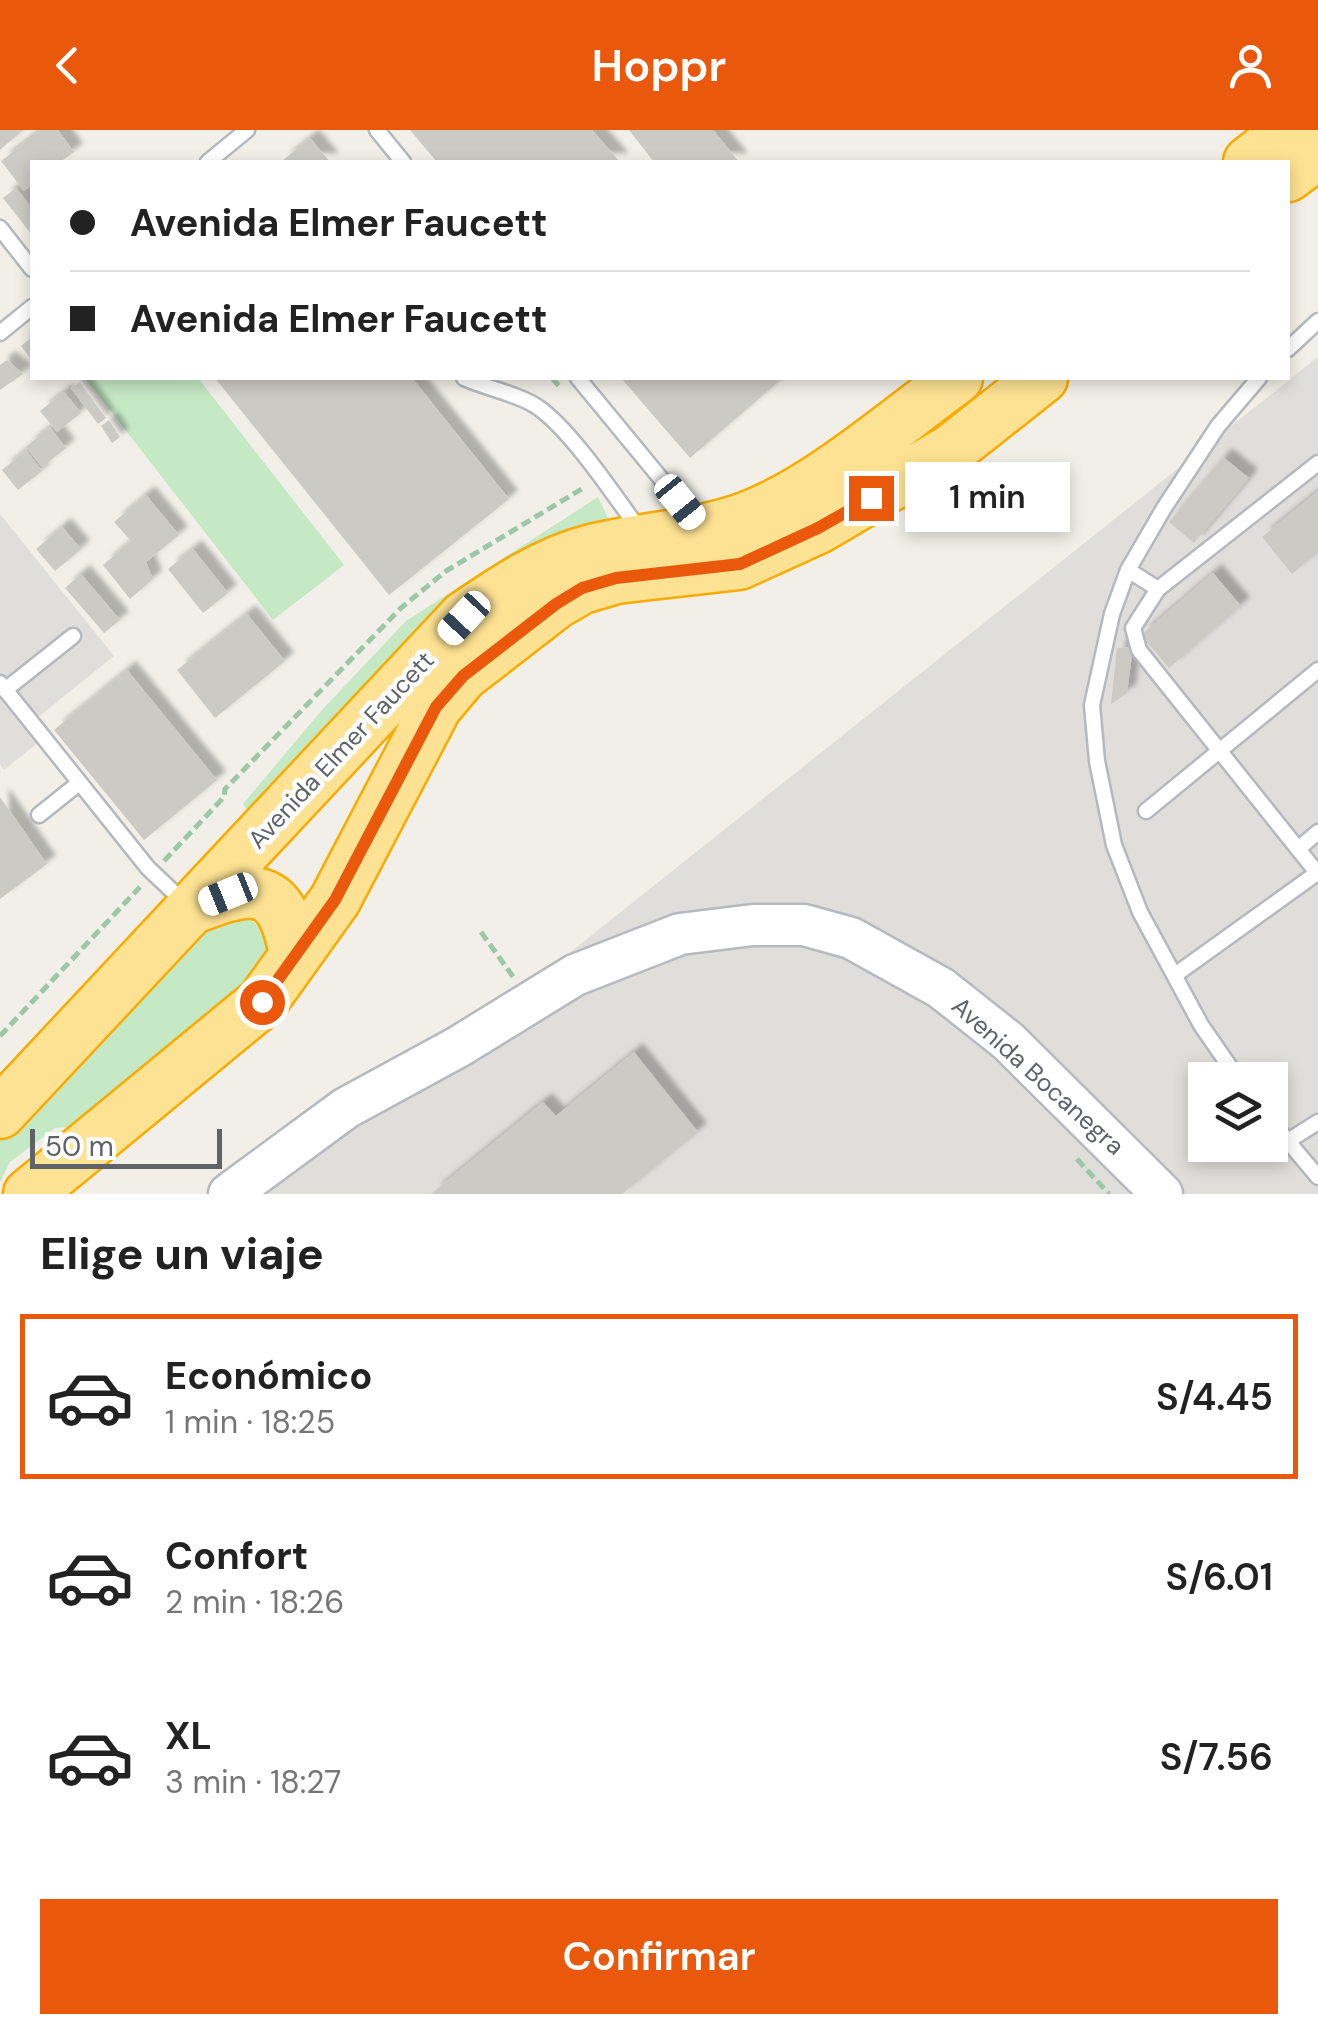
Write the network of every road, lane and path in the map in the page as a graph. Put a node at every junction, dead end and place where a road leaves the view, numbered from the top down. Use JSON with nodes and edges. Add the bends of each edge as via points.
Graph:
{"nodes":[{"id":1,"x":247,"y":130,"type":"edge"},
{"id":2,"x":377,"y":130,"type":"edge"},
{"id":3,"x":1290,"y":130,"type":"edge"},
{"id":4,"x":1318,"y":153,"type":"edge"},
{"id":5,"x":210,"y":160,"type":"edge"},
{"id":6,"x":401,"y":160,"type":"edge"},
{"id":7,"x":1251,"y":160,"type":"edge"},
{"id":8,"x":1290,"y":174,"type":"edge"},
{"id":9,"x":0,"y":228,"type":"edge"},
{"id":10,"x":30,"y":266,"type":"edge"},
{"id":11,"x":30,"y":308,"type":"edge"},
{"id":12,"x":1318,"y":321,"type":"edge"},
{"id":13,"x":0,"y":333,"type":"edge"},
{"id":14,"x":1290,"y":348,"type":"edge"},
{"id":15,"x":469,"y":380,"type":"edge"},
{"id":16,"x":580,"y":380,"type":"edge"},
{"id":17,"x":954,"y":380,"type":"edge"},
{"id":18,"x":1040,"y":380,"type":"edge"},
{"id":19,"x":1257,"y":380,"type":"edge"},
{"id":20,"x":1318,"y":463,"type":"edge"},
{"id":21,"x":600,"y":478,"type":"junction"},
{"id":22,"x":704,"y":530,"type":"junction"},
{"id":23,"x":646,"y":542,"type":"junction"},
{"id":24,"x":1128,"y":570,"type":"junction"},
{"id":25,"x":1158,"y":589,"type":"junction"},
{"id":26,"x":73,"y":636,"type":"dead end"},
{"id":27,"x":1318,"y":670,"type":"edge"},
{"id":28,"x":2,"y":686,"type":"edge"},
{"id":29,"x":1220,"y":751,"type":"junction"},
{"id":30,"x":80,"y":783,"type":"junction"},
{"id":31,"x":1146,"y":811,"type":"dead end"},
{"id":32,"x":39,"y":815,"type":"dead end"},
{"id":33,"x":1318,"y":832,"type":"edge"},
{"id":34,"x":1298,"y":849,"type":"junction"},
{"id":35,"x":153,"y":873,"type":"junction"},
{"id":36,"x":1318,"y":874,"type":"edge"},
{"id":37,"x":191,"y":909,"type":"junction"},
{"id":38,"x":481,"y":932,"type":"dead end"},
{"id":39,"x":296,"y":955,"type":"junction"},
{"id":40,"x":510,"y":974,"type":"dead end"},
{"id":41,"x":1174,"y":976,"type":"junction"},
{"id":42,"x":0,"y":1036,"type":"edge"},
{"id":43,"x":1226,"y":1062,"type":"edge"},
{"id":44,"x":0,"y":1114,"type":"edge"},
{"id":45,"x":1318,"y":1122,"type":"edge"},
{"id":46,"x":1288,"y":1141,"type":"joint"},
{"id":47,"x":1070,"y":1152,"type":"dead end"},
{"id":48,"x":1318,"y":1177,"type":"edge"},
{"id":49,"x":29,"y":1194,"type":"edge"},
{"id":50,"x":229,"y":1194,"type":"edge"},
{"id":51,"x":1109,"y":1194,"type":"edge"},
{"id":52,"x":1162,"y":1194,"type":"edge"}],
"edges":[{"from":1,"to":5,"type":"lane"},
{"from":2,"to":6,"type":"lane"},
{"from":3,"to":7,"type":"highway"},
{"from":4,"to":8,"type":"highway"},
{"from":9,"to":10,"type":"lane"},
{"from":11,"to":13,"type":"lane"},
{"from":12,"to":14,"type":"lane"},
{"from":15,"to":21,"type":"lane","via":[[532,403]]},
{"from":16,"to":22,"type":"lane"},
{"from":17,"to":22,"type":"highway","name":"Avenida Elmer Faucett","via":[[812,483],[751,516]]},
{"from":18,"to":39,"type":"highway","name":"Avenida Elmer Faucett","via":[[952,450],[818,528],[740,564],[582,588],[529,624],[463,676],[436,707],[335,900]]},
{"from":19,"to":24,"type":"lane","via":[[1218,426]]},
{"from":20,"to":25,"type":"lane"},
{"from":21,"to":23,"type":"lane"},
{"from":21,"to":35,"type":"path","via":[[446,570],[400,608]]},
{"from":22,"to":23,"type":"highway","name":"Avenida Elmer Faucett"},
{"from":23,"to":37,"type":"highway","name":"Avenida Elmer Faucett","via":[[576,555],[510,586],[464,618]]},
{"from":24,"to":25,"type":"lane"},
{"from":24,"to":41,"type":"lane","via":[[1092,705],[1097,761],[1114,845]]},
{"from":25,"to":29,"type":"lane","via":[[1133,637]]},
{"from":26,"to":28,"type":"lane"},
{"from":27,"to":29,"type":"lane"},
{"from":28,"to":30,"type":"lane"},
{"from":29,"to":31,"type":"lane"},
{"from":29,"to":34,"type":"lane"},
{"from":30,"to":32,"type":"lane"},
{"from":30,"to":35,"type":"lane"},
{"from":33,"to":34,"type":"lane"},
{"from":34,"to":36,"type":"lane"},
{"from":35,"to":37,"type":"lane"},
{"from":35,"to":42,"type":"path"},
{"from":36,"to":41,"type":"lane"},
{"from":37,"to":39,"type":"highway","via":[[228,894],[265,896],[284,914]]},
{"from":37,"to":44,"type":"highway","name":"Avenida Elmer Faucett"},
{"from":38,"to":40,"type":"path"},
{"from":39,"to":49,"type":"highway","name":"Avenida Elmer Faucett","via":[[262,1002]]},
{"from":41,"to":43,"type":"lane"},
{"from":45,"to":46,"type":"lane"},
{"from":46,"to":48,"type":"lane"},
{"from":47,"to":51,"type":"path"},
{"from":50,"to":52,"type":"street","name":"Avenida Bocanegra","via":[[346,1108],[560,983],[680,934],[804,925],[851,938],[941,988],[1008,1041]]}]}
